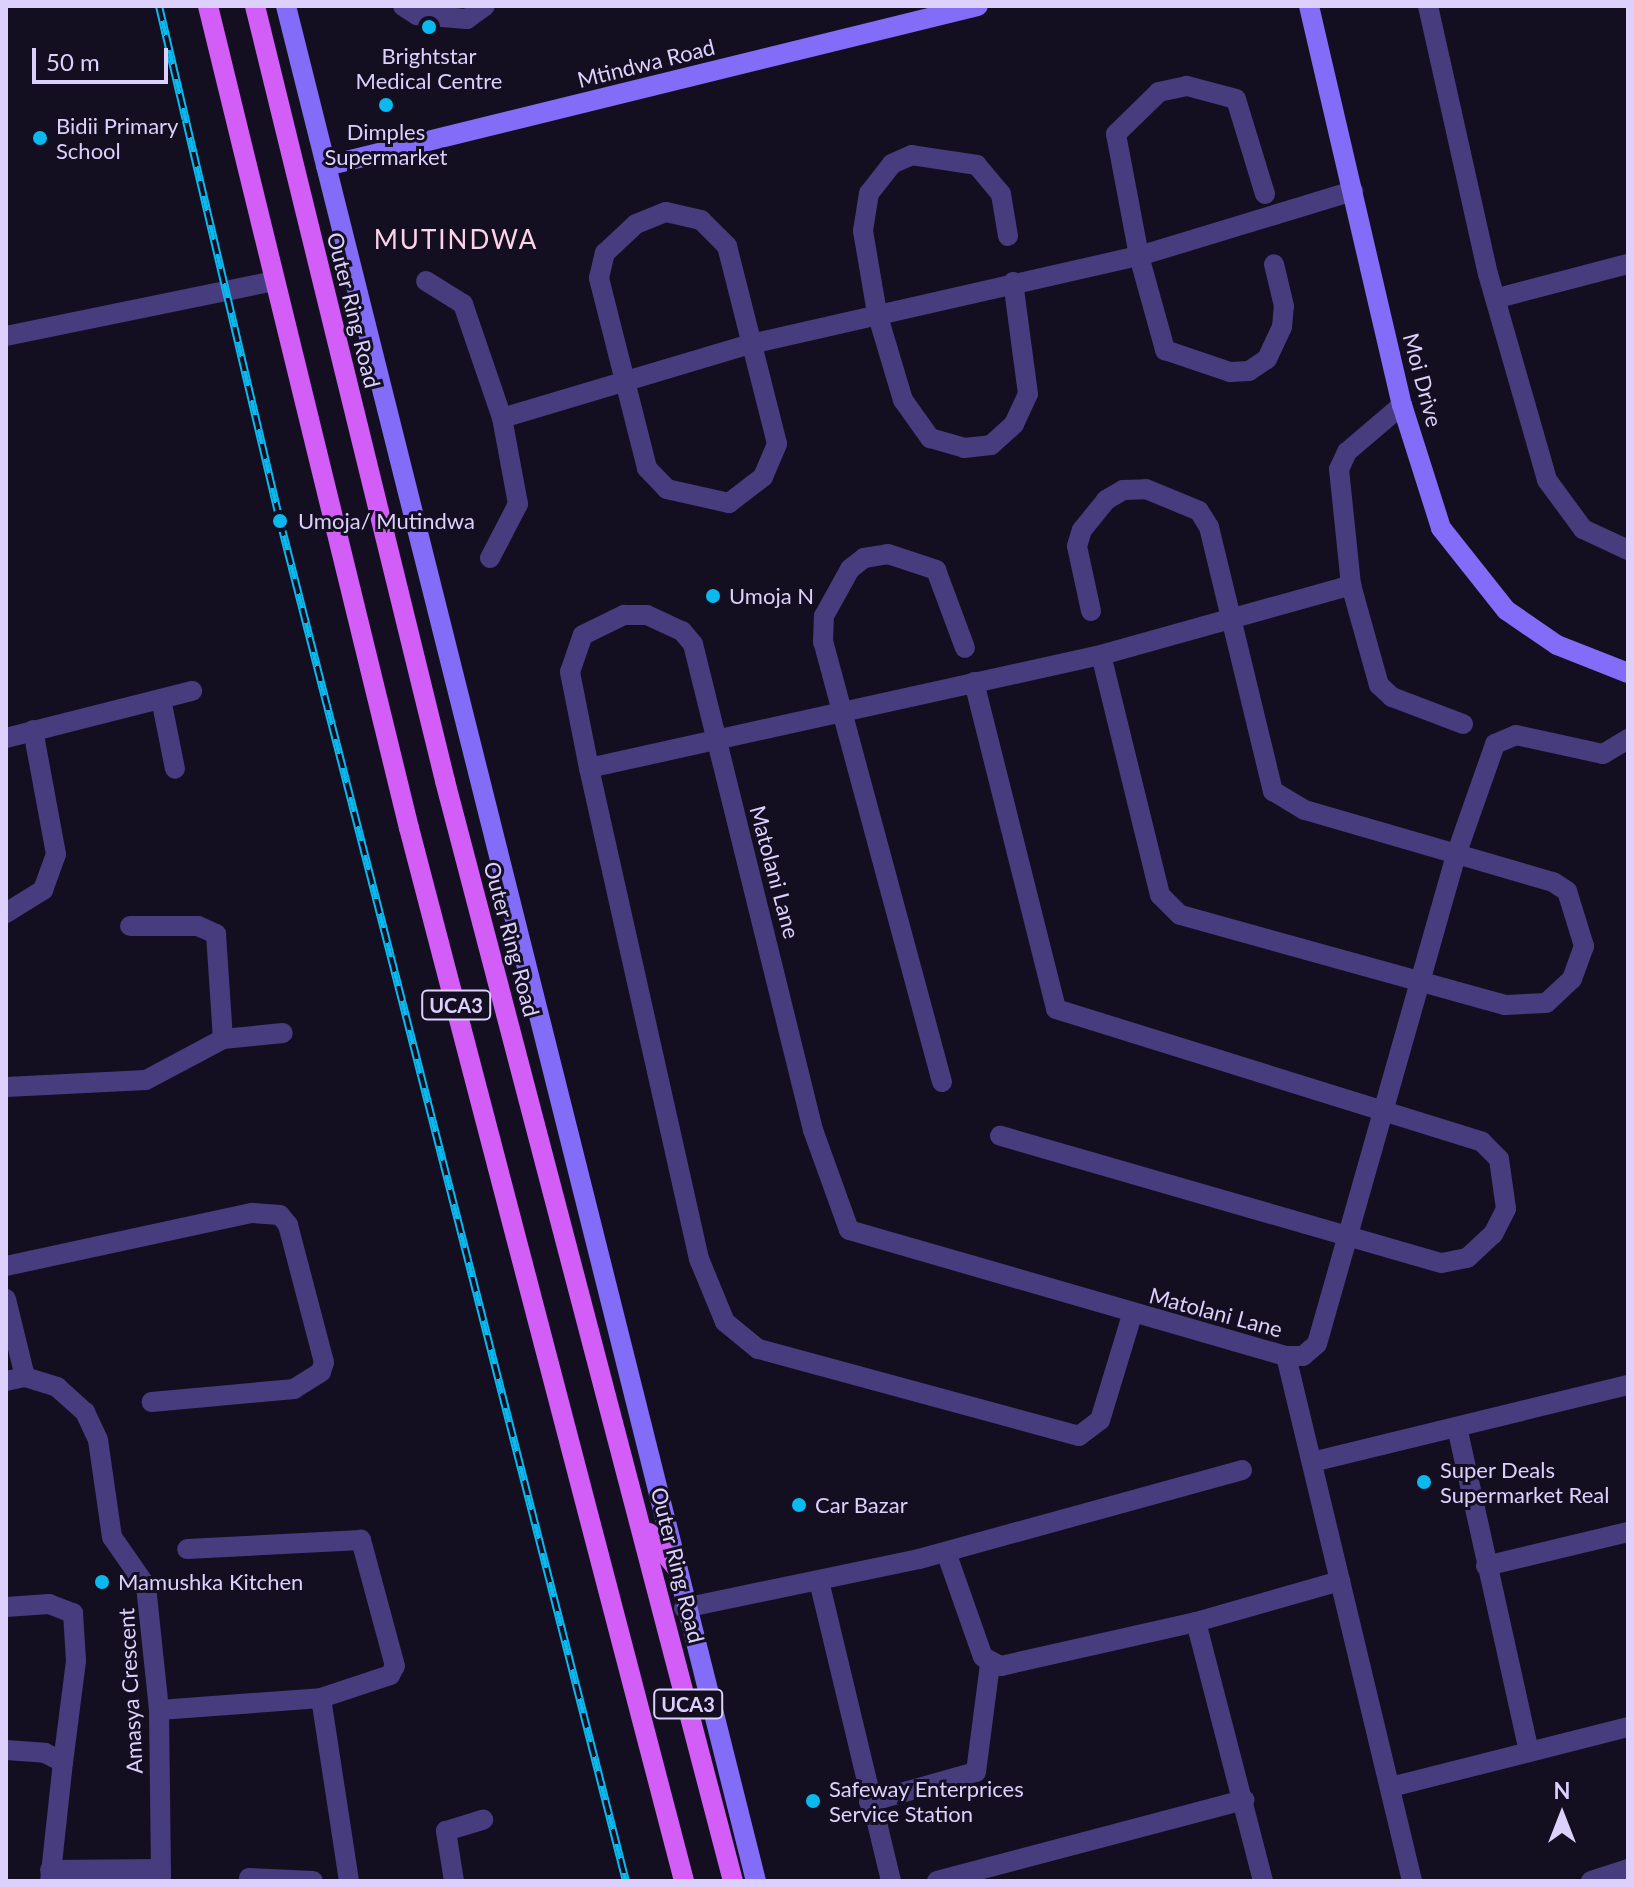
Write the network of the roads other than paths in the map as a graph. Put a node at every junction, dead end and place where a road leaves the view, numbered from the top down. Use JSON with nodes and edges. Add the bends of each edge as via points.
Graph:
{"nodes":[{"id":1,"x":208,"y":6,"type":"edge"},
{"id":2,"x":255,"y":6,"type":"edge"},
{"id":3,"x":286,"y":6,"type":"edge"},
{"id":4,"x":403,"y":6,"type":"edge"},
{"id":5,"x":485,"y":6,"type":"edge"},
{"id":6,"x":978,"y":6,"type":"edge"},
{"id":7,"x":1309,"y":6,"type":"edge"},
{"id":8,"x":1428,"y":15,"type":"edge"},
{"id":9,"x":326,"y":166,"type":"junction"},
{"id":10,"x":1353,"y":191,"type":"junction"},
{"id":11,"x":1265,"y":194,"type":"dead end"},
{"id":12,"x":1008,"y":236,"type":"dead end"},
{"id":13,"x":1139,"y":256,"type":"junction"},
{"id":14,"x":1274,"y":264,"type":"dead end"},
{"id":15,"x":1628,"y":264,"type":"edge"},
{"id":16,"x":273,"y":281,"type":"junction"},
{"id":17,"x":426,"y":281,"type":"dead end"},
{"id":18,"x":1013,"y":282,"type":"junction"},
{"id":19,"x":1498,"y":298,"type":"junction"},
{"id":20,"x":877,"y":313,"type":"junction"},
{"id":21,"x":6,"y":336,"type":"edge"},
{"id":22,"x":751,"y":344,"type":"junction"},
{"id":23,"x":623,"y":379,"type":"junction"},
{"id":24,"x":1402,"y":405,"type":"junction"},
{"id":25,"x":502,"y":418,"type":"junction"},
{"id":26,"x":1628,"y":550,"type":"edge"},
{"id":27,"x":490,"y":558,"type":"dead end"},
{"id":28,"x":1351,"y":585,"type":"junction"},
{"id":29,"x":1091,"y":611,"type":"dead end"},
{"id":30,"x":1233,"y":620,"type":"junction"},
{"id":31,"x":965,"y":648,"type":"dead end"},
{"id":32,"x":1101,"y":655,"type":"junction"},
{"id":33,"x":1628,"y":673,"type":"edge"},
{"id":34,"x":974,"y":682,"type":"junction"},
{"id":35,"x":192,"y":691,"type":"dead end"},
{"id":36,"x":161,"y":699,"type":"junction"},
{"id":37,"x":843,"y":711,"type":"junction"},
{"id":38,"x":1463,"y":724,"type":"dead end"},
{"id":39,"x":33,"y":730,"type":"junction"},
{"id":40,"x":6,"y":738,"type":"edge"},
{"id":41,"x":1628,"y":739,"type":"edge"},
{"id":42,"x":713,"y":743,"type":"junction"},
{"id":43,"x":589,"y":768,"type":"junction"},
{"id":44,"x":175,"y":769,"type":"dead end"},
{"id":45,"x":1456,"y":855,"type":"junction"},
{"id":46,"x":6,"y":913,"type":"edge"},
{"id":47,"x":130,"y":926,"type":"dead end"},
{"id":48,"x":1422,"y":985,"type":"junction"},
{"id":49,"x":283,"y":1033,"type":"dead end"},
{"id":50,"x":223,"y":1039,"type":"junction"},
{"id":51,"x":942,"y":1082,"type":"dead end"},
{"id":52,"x":6,"y":1087,"type":"edge"},
{"id":53,"x":1386,"y":1108,"type":"junction"},
{"id":54,"x":1000,"y":1136,"type":"dead end"},
{"id":55,"x":1350,"y":1238,"type":"junction"},
{"id":56,"x":6,"y":1266,"type":"edge"},
{"id":57,"x":6,"y":1299,"type":"edge"},
{"id":58,"x":1132,"y":1315,"type":"junction"},
{"id":59,"x":1286,"y":1356,"type":"junction"},
{"id":60,"x":16,"y":1379,"type":"edge"},
{"id":61,"x":1628,"y":1385,"type":"edge"},
{"id":62,"x":152,"y":1402,"type":"dead end"},
{"id":63,"x":1457,"y":1427,"type":"junction"},
{"id":64,"x":1312,"y":1462,"type":"junction"},
{"id":65,"x":1242,"y":1470,"type":"dead end"},
{"id":66,"x":644,"y":1527,"type":"junction"},
{"id":67,"x":1628,"y":1532,"type":"edge"},
{"id":68,"x":187,"y":1549,"type":"dead end"},
{"id":69,"x":946,"y":1552,"type":"junction"},
{"id":70,"x":675,"y":1566,"type":"junction"},
{"id":71,"x":1486,"y":1566,"type":"junction"},
{"id":72,"x":819,"y":1581,"type":"junction"},
{"id":73,"x":1340,"y":1581,"type":"junction"},
{"id":74,"x":6,"y":1607,"type":"edge"},
{"id":75,"x":684,"y":1608,"type":"junction"},
{"id":76,"x":1196,"y":1622,"type":"junction"},
{"id":77,"x":990,"y":1664,"type":"junction"},
{"id":78,"x":321,"y":1698,"type":"junction"},
{"id":79,"x":159,"y":1710,"type":"junction"},
{"id":80,"x":1628,"y":1727,"type":"edge"},
{"id":81,"x":6,"y":1750,"type":"edge"},
{"id":82,"x":1529,"y":1752,"type":"junction"},
{"id":83,"x":63,"y":1762,"type":"junction"},
{"id":84,"x":1391,"y":1787,"type":"junction"},
{"id":85,"x":1244,"y":1800,"type":"junction"},
{"id":86,"x":869,"y":1802,"type":"junction"},
{"id":87,"x":483,"y":1820,"type":"dead end"},
{"id":88,"x":1628,"y":1869,"type":"edge"},
{"id":89,"x":161,"y":1875,"type":"edge"},
{"id":90,"x":50,"y":1876,"type":"edge"},
{"id":91,"x":249,"y":1878,"type":"dead end"},
{"id":92,"x":313,"y":1881,"type":"edge"},
{"id":93,"x":349,"y":1881,"type":"edge"},
{"id":94,"x":454,"y":1881,"type":"edge"},
{"id":95,"x":684,"y":1881,"type":"edge"},
{"id":96,"x":733,"y":1881,"type":"edge"},
{"id":97,"x":756,"y":1881,"type":"edge"},
{"id":98,"x":891,"y":1881,"type":"edge"},
{"id":99,"x":937,"y":1881,"type":"edge"},
{"id":100,"x":1263,"y":1881,"type":"edge"},
{"id":101,"x":1412,"y":1881,"type":"edge"},
{"id":102,"x":1591,"y":1881,"type":"edge"}],
"edges":[{"from":1,"to":16,"type":"main road","number":"UCA3"},
{"from":2,"to":66,"type":"main road","name":"Outer Ring Road","number":"UCA3","via":[[445,781]]},
{"from":3,"to":9,"type":"main road","number":"UCA3"},
{"from":4,"to":5,"type":"street","via":[[417,15],[467,19]]},
{"from":6,"to":9,"type":"main road","name":"Mtindwa Road"},
{"from":7,"to":10,"type":"main road","name":"Moi Drive"},
{"from":8,"to":19,"type":"street"},
{"from":9,"to":70,"type":"main road","number":"UCA3"},
{"from":10,"to":13,"type":"street"},
{"from":10,"to":24,"type":"main road","name":"Moi Drive"},
{"from":11,"to":13,"type":"street","via":[[1236,99],[1187,86],[1159,92],[1116,134]]},
{"from":12,"to":20,"type":"street","via":[[1001,194],[977,165],[928,154],[892,164],[869,193],[862,217]]},
{"from":13,"to":14,"type":"street","via":[[1165,350],[1230,372],[1249,371],[1267,359],[1282,327]]},
{"from":13,"to":18,"type":"street"},
{"from":15,"to":19,"type":"street"},
{"from":16,"to":21,"type":"street"},
{"from":16,"to":95,"type":"main road","number":"UCA3"},
{"from":17,"to":25,"type":"street","via":[[463,304]]},
{"from":18,"to":20,"type":"street"},
{"from":18,"to":20,"type":"street","via":[[1028,394],[1014,424],[991,445],[964,448],[930,438],[912,419]]},
{"from":19,"to":26,"type":"street","via":[[1547,480],[1583,529]]},
{"from":20,"to":22,"type":"street"},
{"from":22,"to":23,"type":"street"},
{"from":22,"to":23,"type":"street","via":[[777,444],[763,477],[729,503],[655,481]]},
{"from":22,"to":23,"type":"street","via":[[719,233],[701,220],[650,214],[600,265]]},
{"from":23,"to":25,"type":"street"},
{"from":24,"to":28,"type":"street","via":[[1347,452],[1339,469]]},
{"from":24,"to":33,"type":"main road","name":"Moi Drive","via":[[1441,528],[1470,572],[1506,610],[1557,645]]},
{"from":25,"to":27,"type":"street","via":[[518,504]]},
{"from":28,"to":30,"type":"street"},
{"from":28,"to":38,"type":"street","via":[[1379,685],[1392,697]]},
{"from":29,"to":30,"type":"street","via":[[1078,555],[1082,530],[1106,500],[1123,490],[1146,489],[1199,511]]},
{"from":30,"to":32,"type":"street"},
{"from":30,"to":45,"type":"street","via":[[1273,791],[1305,810]]},
{"from":31,"to":37,"type":"street","via":[[936,570],[888,554],[864,558],[832,592],[824,616],[823,642]]},
{"from":32,"to":34,"type":"street"},
{"from":32,"to":48,"type":"street","via":[[1166,905],[1180,915]]},
{"from":34,"to":37,"type":"street"},
{"from":34,"to":53,"type":"street","via":[[1056,1009]]},
{"from":35,"to":36,"type":"street"},
{"from":36,"to":39,"type":"street"},
{"from":36,"to":44,"type":"street"},
{"from":37,"to":42,"type":"street"},
{"from":37,"to":51,"type":"street"},
{"from":39,"to":40,"type":"street"},
{"from":39,"to":46,"type":"street","via":[[56,854],[43,890]]},
{"from":41,"to":45,"type":"street","name":"Matolani Lane","via":[[1603,754],[1504,736],[1495,744]]},
{"from":42,"to":43,"type":"street"},
{"from":42,"to":43,"type":"street","via":[[693,644],[666,621],[624,615],[583,635],[573,650],[570,672]]},
{"from":42,"to":58,"type":"street","name":"Matolani Lane","via":[[755,880],[813,1130],[840,1218],[856,1237]]},
{"from":43,"to":58,"type":"street","via":[[699,1259],[725,1322],[758,1349],[1079,1436],[1100,1420]]},
{"from":45,"to":48,"type":"street","name":"Matolani Lane"},
{"from":45,"to":48,"type":"street","via":[[1567,891],[1582,962],[1546,1003],[1531,1008]]},
{"from":47,"to":50,"type":"street","via":[[198,926],[216,934]]},
{"from":48,"to":53,"type":"street","name":"Matolani Lane"},
{"from":49,"to":50,"type":"street"},
{"from":50,"to":52,"type":"street","via":[[146,1080]]},
{"from":53,"to":55,"type":"street","name":"Matolani Lane"},
{"from":53,"to":55,"type":"street","via":[[1482,1142],[1499,1159],[1506,1209],[1493,1234],[1467,1258],[1441,1263]]},
{"from":54,"to":55,"type":"street"},
{"from":55,"to":59,"type":"street","name":"Matolani Lane","via":[[1317,1344],[1303,1356]]},
{"from":56,"to":62,"type":"street","via":[[252,1213],[280,1215],[316,1331],[321,1372],[294,1389]]},
{"from":57,"to":60,"type":"street"},
{"from":58,"to":59,"type":"street","name":"Matolani Lane"},
{"from":59,"to":64,"type":"street"},
{"from":60,"to":79,"type":"street","name":"Amasya Crescent","via":[[57,1387],[85,1412],[98,1440],[112,1537],[146,1586],[152,1606]]},
{"from":61,"to":63,"type":"street"},
{"from":63,"to":64,"type":"street"},
{"from":63,"to":71,"type":"street"},
{"from":64,"to":73,"type":"street"},
{"from":65,"to":69,"type":"street"},
{"from":66,"to":70,"type":"main road"},
{"from":66,"to":96,"type":"main road","name":"Outer Ring Road","number":"UCA3"},
{"from":67,"to":71,"type":"street"},
{"from":68,"to":78,"type":"street","via":[[349,1537],[368,1546],[395,1666],[390,1675]]},
{"from":69,"to":72,"type":"street"},
{"from":69,"to":77,"type":"street"},
{"from":70,"to":75,"type":"main road","name":"Outer Ring Road","number":"UCA3"},
{"from":71,"to":82,"type":"street"},
{"from":72,"to":75,"type":"street"},
{"from":72,"to":86,"type":"street"},
{"from":73,"to":76,"type":"street"},
{"from":73,"to":84,"type":"street"},
{"from":74,"to":83,"type":"street","via":[[49,1604],[73,1613],[76,1661]]},
{"from":75,"to":97,"type":"main road","name":"Outer Ring Road","number":"UCA3"},
{"from":76,"to":77,"type":"street"},
{"from":76,"to":85,"type":"street"},
{"from":77,"to":86,"type":"street","via":[[982,1761],[976,1772]]},
{"from":78,"to":79,"type":"street"},
{"from":78,"to":93,"type":"street"},
{"from":79,"to":89,"type":"street","name":"Amasya Crescent"},
{"from":80,"to":82,"type":"street"},
{"from":81,"to":83,"type":"street","via":[[45,1753]]},
{"from":82,"to":84,"type":"street"},
{"from":83,"to":90,"type":"street"},
{"from":84,"to":101,"type":"street"},
{"from":85,"to":99,"type":"street"},
{"from":85,"to":100,"type":"street"},
{"from":86,"to":98,"type":"street"},
{"from":87,"to":94,"type":"street","via":[[446,1831]]},
{"from":88,"to":102,"type":"street"},
{"from":89,"to":90,"type":"street"},
{"from":91,"to":92,"type":"street"}]}
